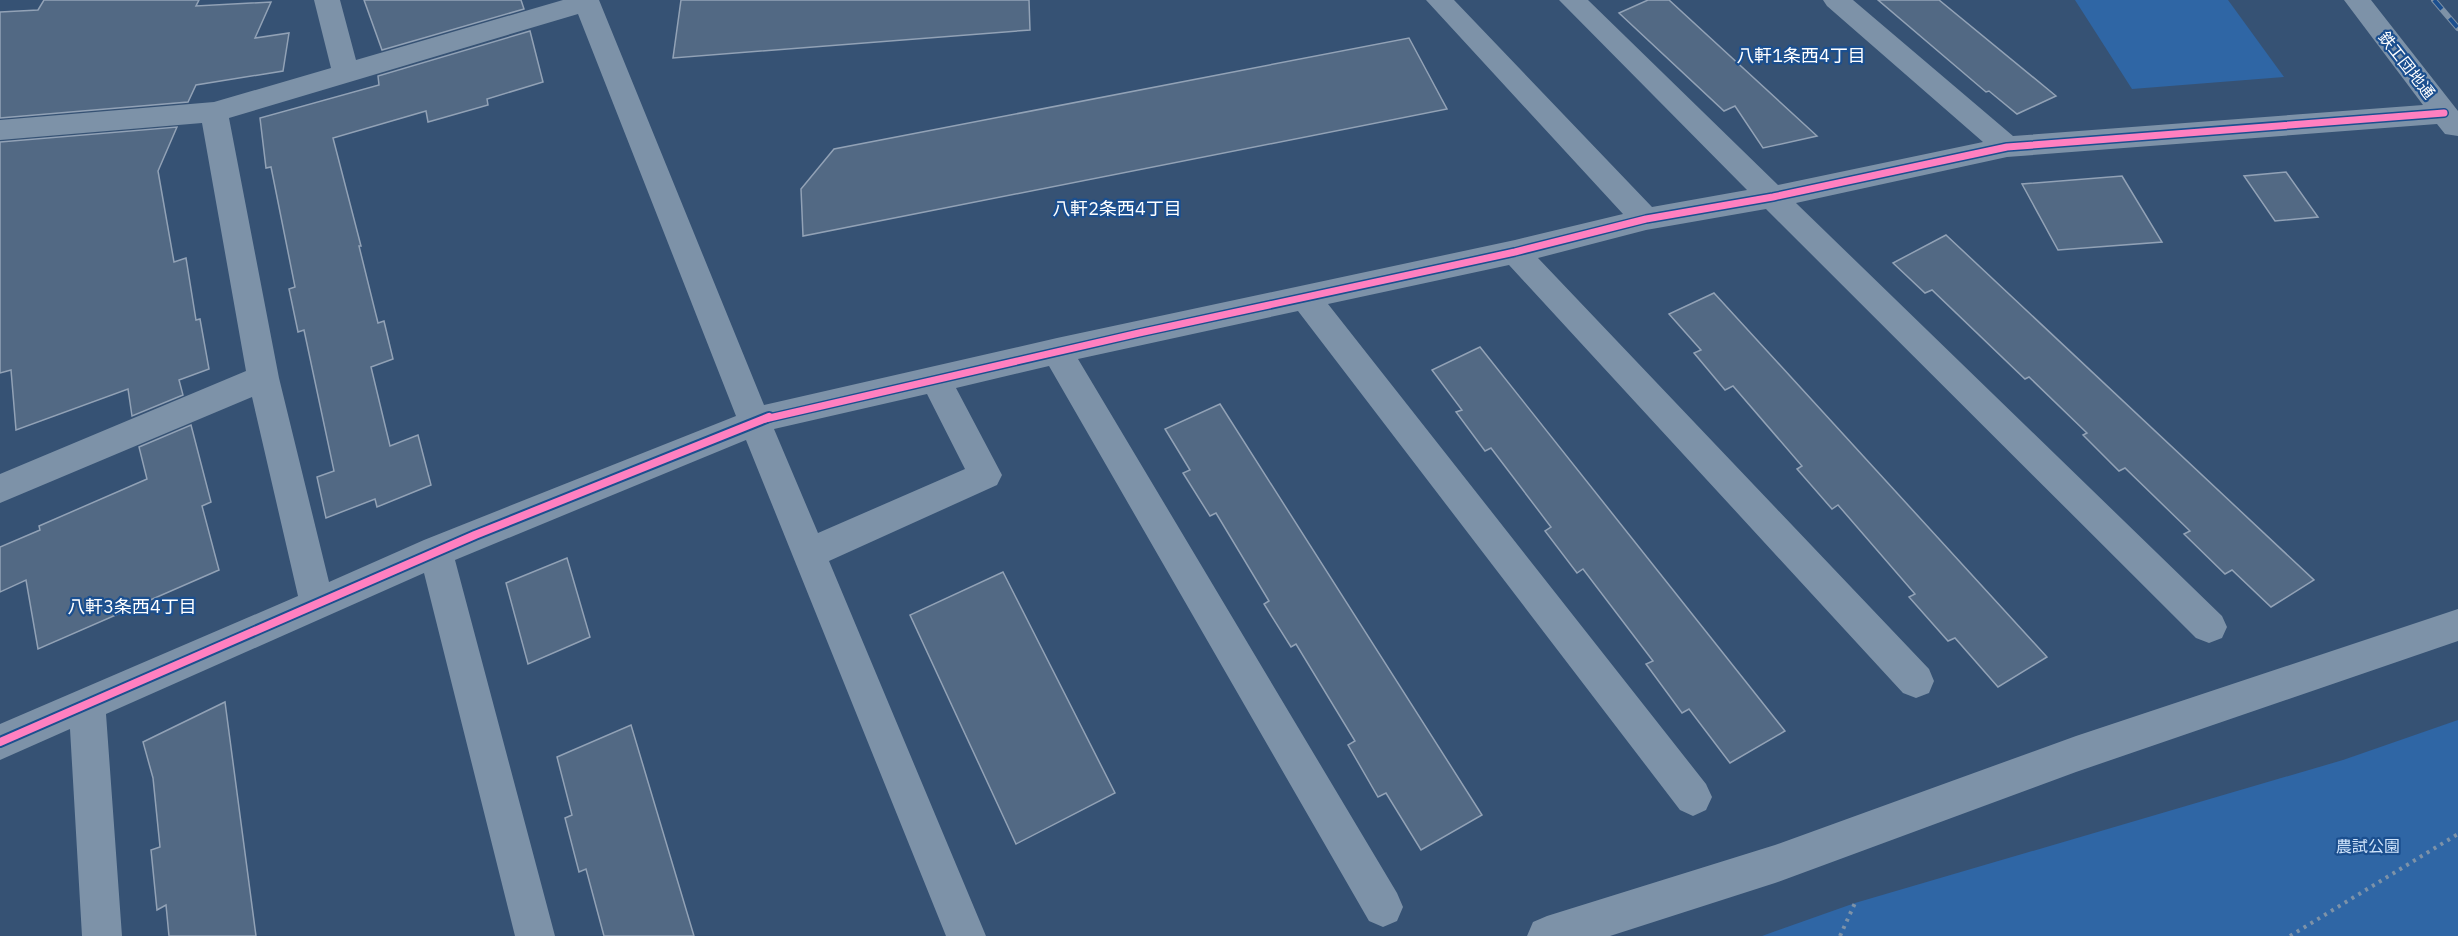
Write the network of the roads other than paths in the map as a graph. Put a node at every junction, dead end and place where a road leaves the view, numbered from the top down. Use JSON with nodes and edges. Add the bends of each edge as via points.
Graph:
{"nodes":[{"id":1,"x":327,"y":0,"type":"edge"},
{"id":2,"x":1439,"y":0,"type":"edge"},
{"id":3,"x":1572,"y":0,"type":"edge"},
{"id":4,"x":1836,"y":0,"type":"edge"},
{"id":5,"x":2356,"y":0,"type":"edge"},
{"id":6,"x":587,"y":1,"type":"edge"},
{"id":7,"x":346,"y":72,"type":"junction"},
{"id":8,"x":214,"y":112,"type":"junction"},
{"id":9,"x":2451,"y":122,"type":"edge"},
{"id":10,"x":0,"y":130,"type":"edge"},
{"id":11,"x":2007,"y":147,"type":"junction"},
{"id":12,"x":1773,"y":197,"type":"junction"},
{"id":13,"x":1646,"y":219,"type":"junction"},
{"id":14,"x":1515,"y":252,"type":"junction"},
{"id":15,"x":1305,"y":298,"type":"junction"},
{"id":16,"x":1057,"y":351,"type":"junction"},
{"id":17,"x":263,"y":378,"type":"junction"},
{"id":18,"x":934,"y":379,"type":"junction"},
{"id":19,"x":755,"y":422,"type":"junction"},
{"id":20,"x":0,"y":489,"type":"edge"},
{"id":21,"x":436,"y":551,"type":"junction"},
{"id":22,"x":810,"y":553,"type":"junction"},
{"id":23,"x":317,"y":603,"type":"junction"},
{"id":24,"x":2458,"y":625,"type":"edge"},
{"id":25,"x":2209,"y":627,"type":"dead end"},
{"id":26,"x":1916,"y":681,"type":"dead end"},
{"id":27,"x":87,"y":704,"type":"junction"},
{"id":28,"x":0,"y":742,"type":"edge"},
{"id":29,"x":1693,"y":797,"type":"dead end"},
{"id":30,"x":1383,"y":907,"type":"dead end"},
{"id":31,"x":102,"y":936,"type":"edge"},
{"id":32,"x":535,"y":936,"type":"edge"},
{"id":33,"x":966,"y":936,"type":"edge"},
{"id":34,"x":1547,"y":936,"type":"edge"}],
"edges":[{"from":1,"to":7,"type":"street"},
{"from":2,"to":13,"type":"street"},
{"from":3,"to":12,"type":"street"},
{"from":4,"to":11,"type":"street"},
{"from":5,"to":9,"type":"street","name":"鉄工団地通"},
{"from":6,"to":7,"type":"street"},
{"from":6,"to":19,"type":"street"},
{"from":7,"to":8,"type":"street"},
{"from":8,"to":10,"type":"street"},
{"from":8,"to":17,"type":"street"},
{"from":9,"to":11,"type":"street"},
{"from":11,"to":12,"type":"street"},
{"from":12,"to":13,"type":"street"},
{"from":12,"to":25,"type":"street"},
{"from":13,"to":14,"type":"street"},
{"from":14,"to":15,"type":"street"},
{"from":14,"to":26,"type":"street"},
{"from":15,"to":16,"type":"street"},
{"from":15,"to":29,"type":"street"},
{"from":16,"to":18,"type":"street"},
{"from":16,"to":30,"type":"street"},
{"from":17,"to":20,"type":"street"},
{"from":17,"to":23,"type":"street"},
{"from":18,"to":19,"type":"street"},
{"from":18,"to":22,"type":"street","via":[[985,475]]},
{"from":19,"to":21,"type":"street"},
{"from":19,"to":22,"type":"street"},
{"from":21,"to":23,"type":"street"},
{"from":21,"to":32,"type":"street"},
{"from":22,"to":33,"type":"street"},
{"from":23,"to":27,"type":"street"},
{"from":24,"to":34,"type":"street","via":[[2076,754],[1775,864]]},
{"from":27,"to":28,"type":"street"},
{"from":27,"to":31,"type":"street"}]}
